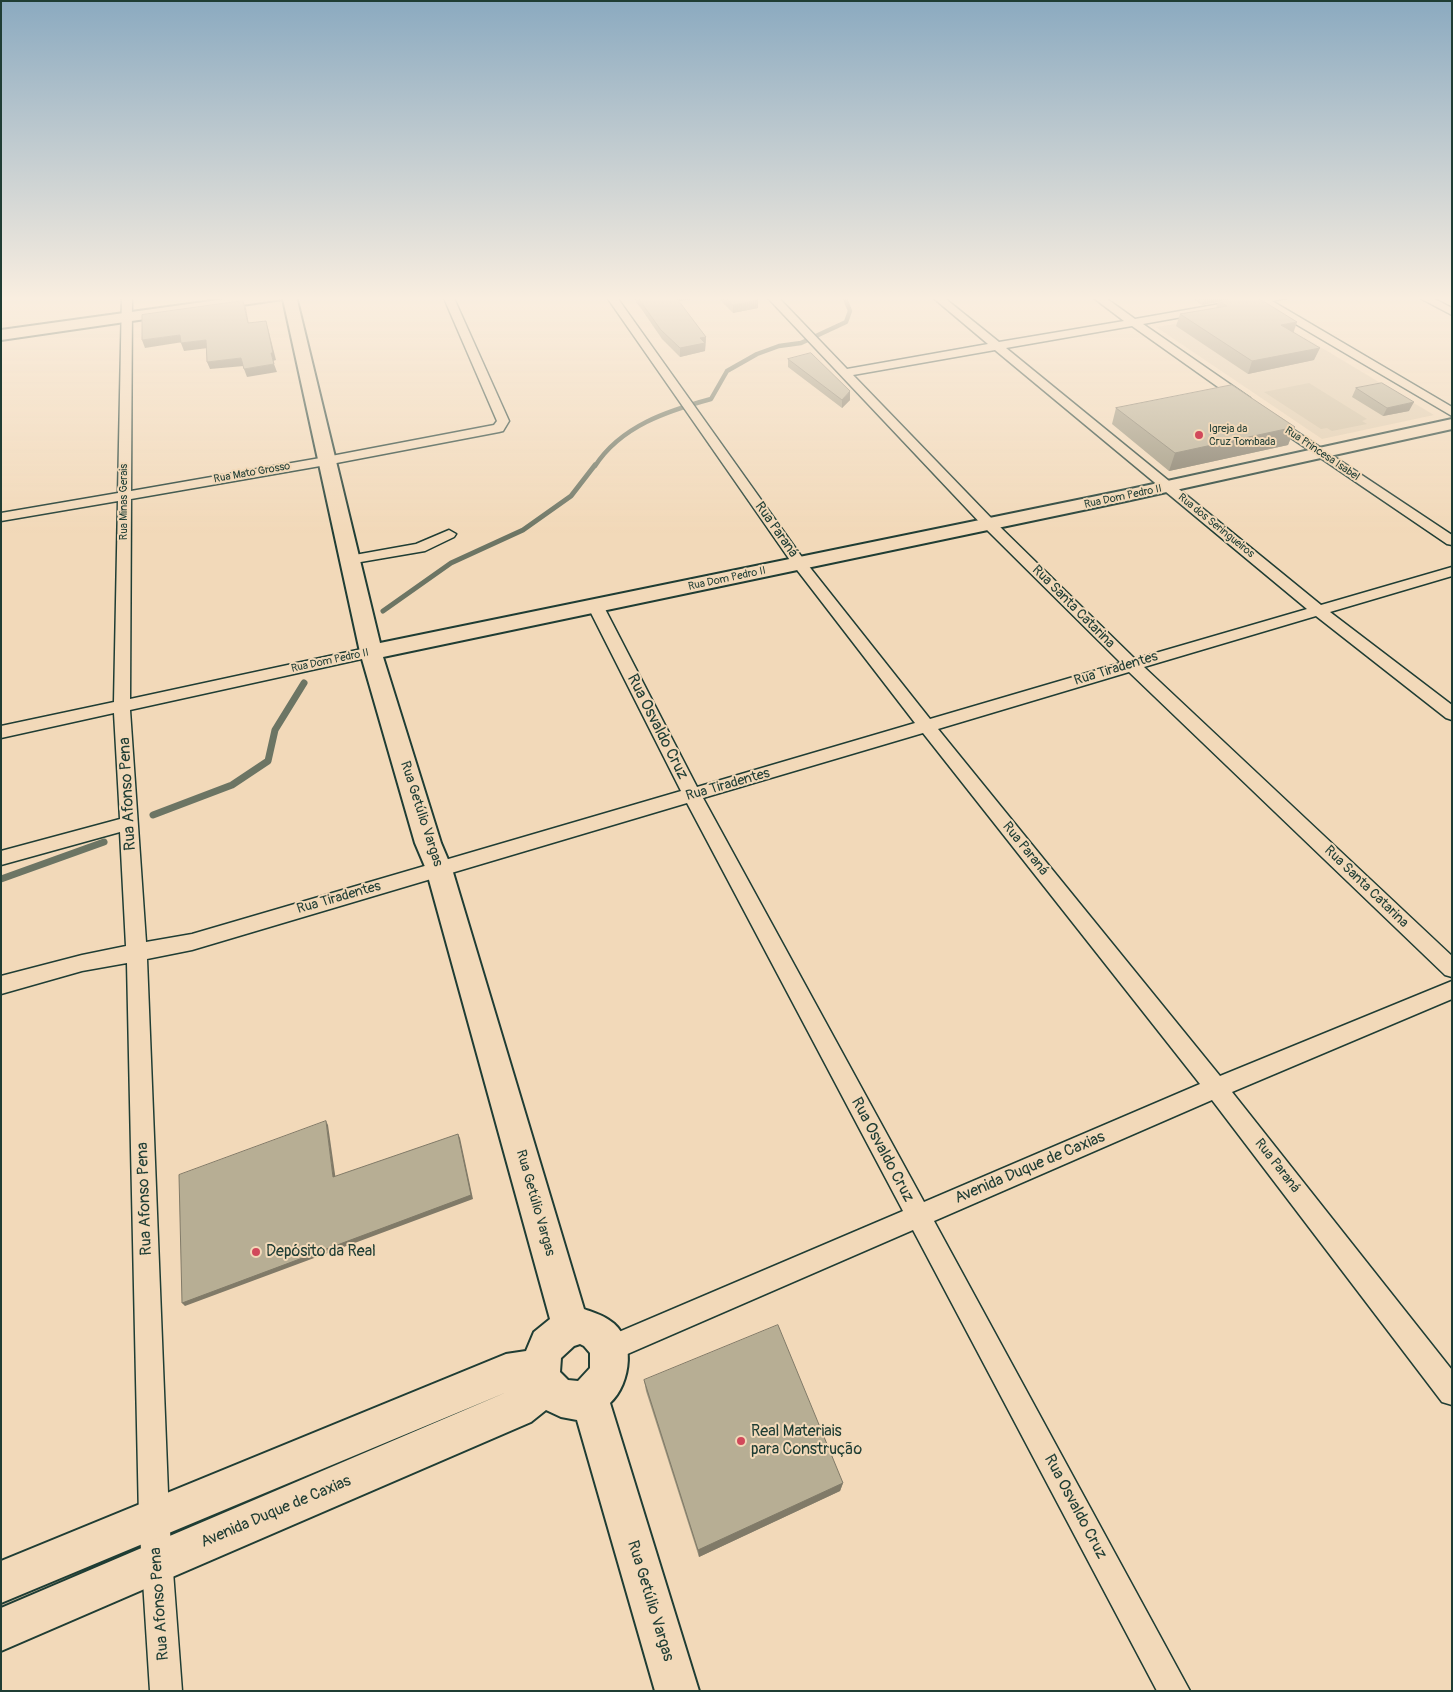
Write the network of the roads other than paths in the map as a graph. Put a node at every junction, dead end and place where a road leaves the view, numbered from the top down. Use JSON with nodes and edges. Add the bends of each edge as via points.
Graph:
{"nodes":[{"id":1,"x":125,"y":375,"type":"edge"},
{"id":2,"x":307,"y":375,"type":"edge"},
{"id":3,"x":483,"y":375,"type":"edge"},
{"id":4,"x":667,"y":375,"type":"edge"},
{"id":5,"x":846,"y":375,"type":"edge"},
{"id":6,"x":1031,"y":375,"type":"edge"},
{"id":7,"x":1208,"y":375,"type":"edge"},
{"id":8,"x":1390,"y":375,"type":"edge"},
{"id":9,"x":688,"y":405,"type":"joint"},
{"id":10,"x":1452,"y":412,"type":"edge"},
{"id":11,"x":1452,"y":424,"type":"edge"},
{"id":12,"x":1322,"y":454,"type":"junction"},
{"id":13,"x":326,"y":461,"type":"junction"},
{"id":14,"x":1169,"y":487,"type":"junction"},
{"id":15,"x":124,"y":496,"type":"junction"},
{"id":16,"x":1,"y":517,"type":"edge"},
{"id":17,"x":990,"y":525,"type":"junction"},
{"id":18,"x":449,"y":534,"type":"dead end"},
{"id":19,"x":1452,"y":541,"type":"edge"},
{"id":20,"x":349,"y":560,"type":"junction"},
{"id":21,"x":799,"y":563,"type":"junction"},
{"id":22,"x":1452,"y":571,"type":"edge"},
{"id":23,"x":596,"y":607,"type":"junction"},
{"id":24,"x":1318,"y":610,"type":"junction"},
{"id":25,"x":371,"y":652,"type":"junction"},
{"id":26,"x":1131,"y":664,"type":"junction"},
{"id":27,"x":122,"y":707,"type":"junction"},
{"id":28,"x":1452,"y":714,"type":"edge"},
{"id":29,"x":927,"y":727,"type":"junction"},
{"id":30,"x":1,"y":732,"type":"edge"},
{"id":31,"x":692,"y":795,"type":"junction"},
{"id":32,"x":130,"y":823,"type":"junction"},
{"id":33,"x":1,"y":858,"type":"edge"},
{"id":34,"x":439,"y":869,"type":"junction"},
{"id":35,"x":137,"y":953,"type":"junction"},
{"id":36,"x":1452,"y":969,"type":"edge"},
{"id":37,"x":1,"y":985,"type":"edge"},
{"id":38,"x":1452,"y":990,"type":"edge"},
{"id":39,"x":1216,"y":1088,"type":"junction"},
{"id":40,"x":918,"y":1216,"type":"junction"},
{"id":41,"x":571,"y":1328,"type":"junction"},
{"id":42,"x":609,"y":1349,"type":"junction"},
{"id":43,"x":544,"y":1376,"type":"junction"},
{"id":44,"x":1452,"y":1392,"type":"edge"},
{"id":45,"x":589,"y":1397,"type":"junction"},
{"id":46,"x":154,"y":1518,"type":"junction"},
{"id":47,"x":156,"y":1563,"type":"junction"},
{"id":48,"x":1,"y":1582,"type":"edge"},
{"id":49,"x":1,"y":1630,"type":"edge"},
{"id":50,"x":166,"y":1691,"type":"edge"},
{"id":51,"x":677,"y":1691,"type":"edge"},
{"id":52,"x":1174,"y":1691,"type":"edge"}],
"edges":[{"from":1,"to":15,"type":"street","name":"Rua Minas Gerais"},
{"from":2,"to":13,"type":"street","name":"Rua Getúlio Vargas"},
{"from":3,"to":13,"type":"street","name":"Rua Mato Grosso","via":[[503,421],[502,426]]},
{"from":4,"to":9,"type":"street","name":"Rua Paraná"},
{"from":5,"to":17,"type":"street","name":"Rua Santa Catarina"},
{"from":6,"to":14,"type":"street","name":"Rua dos Seringueiros"},
{"from":7,"to":12,"type":"street","name":"Rua Princesa Isabel"},
{"from":8,"to":10,"type":"street"},
{"from":9,"to":21,"type":"street","name":"Rua Paraná"},
{"from":11,"to":12,"type":"street","name":"Rua Dom Pedro II"},
{"from":12,"to":14,"type":"street","name":"Rua Dom Pedro II"},
{"from":12,"to":19,"type":"street","name":"Rua Princesa Isabel"},
{"from":13,"to":15,"type":"street","name":"Rua Mato Grosso"},
{"from":13,"to":20,"type":"street","name":"Rua Getúlio Vargas"},
{"from":14,"to":17,"type":"street","name":"Rua Dom Pedro II"},
{"from":14,"to":24,"type":"street","name":"Rua dos Seringueiros"},
{"from":15,"to":16,"type":"street","name":"Rua Mato Grosso"},
{"from":15,"to":27,"type":"street","name":"Rua Minas Gerais"},
{"from":17,"to":21,"type":"street","name":"Rua Dom Pedro II"},
{"from":17,"to":26,"type":"street","name":"Rua Santa Catarina"},
{"from":18,"to":20,"type":"street","via":[[420,548]]},
{"from":20,"to":25,"type":"street","name":"Rua Getúlio Vargas"},
{"from":21,"to":23,"type":"street","name":"Rua Dom Pedro II"},
{"from":21,"to":29,"type":"street","name":"Rua Paraná"},
{"from":22,"to":24,"type":"street","name":"Rua Tiradentes"},
{"from":23,"to":25,"type":"street","name":"Rua Dom Pedro II"},
{"from":23,"to":31,"type":"street","name":"Rua Osvaldo Cruz"},
{"from":24,"to":26,"type":"street","name":"Rua Tiradentes"},
{"from":24,"to":28,"type":"street","name":"Rua dos Seringueiros"},
{"from":25,"to":27,"type":"street","name":"Rua Dom Pedro II"},
{"from":25,"to":34,"type":"street","name":"Rua Getúlio Vargas"},
{"from":26,"to":29,"type":"street","name":"Rua Tiradentes"},
{"from":26,"to":36,"type":"street","name":"Rua Santa Catarina"},
{"from":27,"to":30,"type":"street","name":"Rua Dom Pedro II"},
{"from":27,"to":32,"type":"street","name":"Rua Afonso Pena"},
{"from":29,"to":31,"type":"street","name":"Rua Tiradentes"},
{"from":29,"to":39,"type":"street","name":"Rua Paraná"},
{"from":31,"to":34,"type":"street","name":"Rua Tiradentes"},
{"from":31,"to":40,"type":"street","name":"Rua Osvaldo Cruz"},
{"from":32,"to":33,"type":"street"},
{"from":32,"to":35,"type":"street","name":"Rua Afonso Pena"},
{"from":34,"to":35,"type":"street","name":"Rua Tiradentes","via":[[192,942]]},
{"from":34,"to":41,"type":"street","name":"Rua Getúlio Vargas"},
{"from":35,"to":37,"type":"street","name":"Rua Tiradentes","via":[[82,963]]},
{"from":35,"to":46,"type":"street","name":"Rua Afonso Pena"},
{"from":38,"to":39,"type":"street","name":"Avenida Duque de Caxias"},
{"from":39,"to":40,"type":"street","name":"Avenida Duque de Caxias"},
{"from":39,"to":44,"type":"street","name":"Rua Paraná"},
{"from":40,"to":42,"type":"street","name":"Avenida Duque de Caxias"},
{"from":40,"to":52,"type":"street","name":"Rua Osvaldo Cruz"},
{"from":41,"to":42,"type":"street","via":[[580,1326],[596,1332]]},
{"from":41,"to":43,"type":"street","via":[[550,1342],[543,1356]]},
{"from":42,"to":45,"type":"street","via":[[610,1366],[606,1378]]},
{"from":43,"to":45,"type":"street","via":[[555,1395],[566,1400]]},
{"from":43,"to":46,"type":"street","via":[[506,1372]]},
{"from":43,"to":47,"type":"street","name":"Avenida Duque de Caxias","via":[[517,1408]]},
{"from":45,"to":51,"type":"street","name":"Rua Getúlio Vargas"},
{"from":46,"to":47,"type":"street","name":"Rua Afonso Pena"},
{"from":46,"to":48,"type":"street"},
{"from":47,"to":49,"type":"street","name":"Avenida Duque de Caxias"},
{"from":47,"to":50,"type":"street","name":"Rua Afonso Pena"}]}
